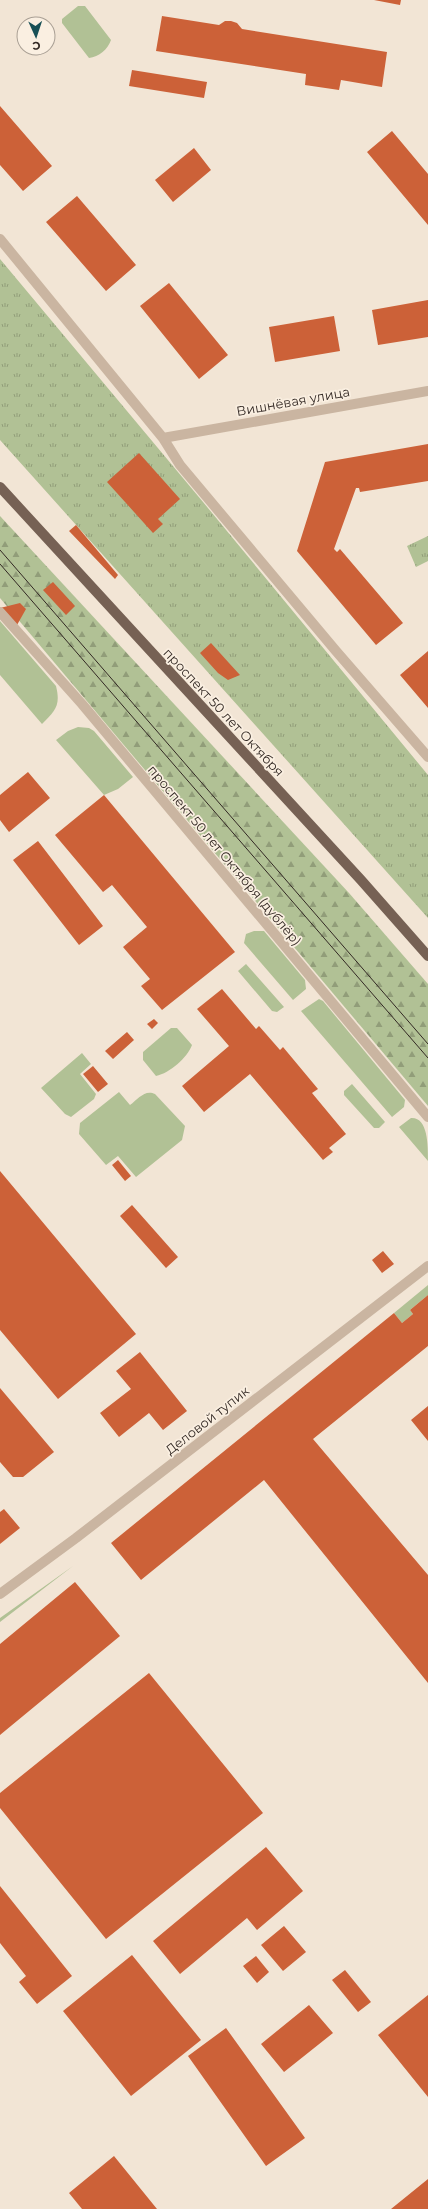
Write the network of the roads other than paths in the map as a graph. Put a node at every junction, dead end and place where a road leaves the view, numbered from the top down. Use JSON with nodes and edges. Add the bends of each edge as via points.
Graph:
{"nodes":[{"id":1,"x":0,"y":239,"type":"edge"},
{"id":2,"x":428,"y":391,"type":"edge"},
{"id":3,"x":163,"y":438,"type":"junction"},
{"id":4,"x":0,"y":487,"type":"edge"},
{"id":5,"x":0,"y":612,"type":"edge"},
{"id":6,"x":428,"y":757,"type":"edge"},
{"id":7,"x":428,"y":956,"type":"edge"},
{"id":8,"x":428,"y":1117,"type":"edge"},
{"id":9,"x":428,"y":1266,"type":"edge"},
{"id":10,"x":0,"y":1594,"type":"edge"}],
"edges":[{"from":1,"to":3,"type":"street"},
{"from":2,"to":3,"type":"street","name":"Вишнёвая улица"},
{"from":3,"to":6,"type":"street","via":[[180,465]]},
{"from":4,"to":7,"type":"main road","name":"проспект 50 лет Октября"},
{"from":5,"to":8,"type":"street","name":"проспект 50 лет Октября (дублёр)","via":[[82,704]]},
{"from":9,"to":10,"type":"street","name":"Деловой тупик"}]}
